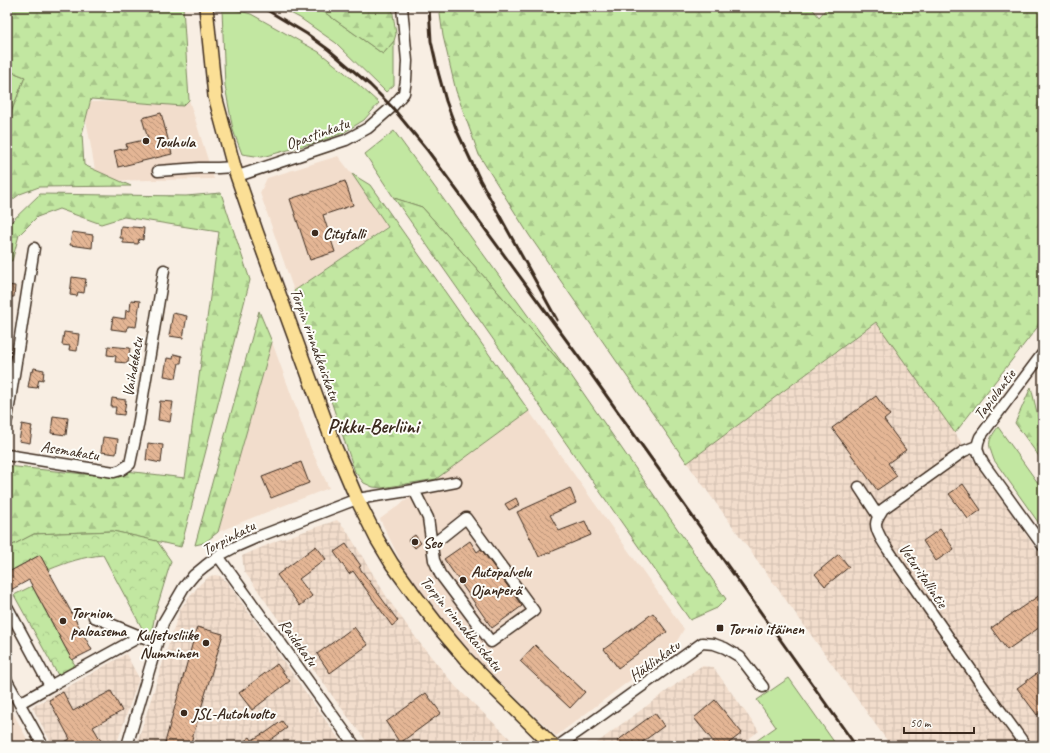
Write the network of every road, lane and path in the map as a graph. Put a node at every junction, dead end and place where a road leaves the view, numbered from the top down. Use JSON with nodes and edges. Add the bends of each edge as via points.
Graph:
{"nodes":[{"id":1,"x":206,"y":7,"type":"edge"},
{"id":2,"x":402,"y":7,"type":"edge"},
{"id":3,"x":158,"y":171,"type":"dead end"},
{"id":4,"x":236,"y":171,"type":"junction"},
{"id":5,"x":34,"y":248,"type":"dead end"},
{"id":6,"x":164,"y":270,"type":"dead end"},
{"id":7,"x":1043,"y":353,"type":"edge"},
{"id":8,"x":7,"y":419,"type":"edge"},
{"id":9,"x":978,"y":450,"type":"junction"},
{"id":10,"x":7,"y":455,"type":"edge"},
{"id":11,"x":127,"y":467,"type":"joint"},
{"id":12,"x":456,"y":482,"type":"dead end"},
{"id":13,"x":858,"y":487,"type":"dead end"},
{"id":14,"x":414,"y":490,"type":"junction"},
{"id":15,"x":357,"y":500,"type":"junction"},
{"id":16,"x":878,"y":516,"type":"junction"},
{"id":17,"x":432,"y":545,"type":"junction"},
{"id":18,"x":1043,"y":546,"type":"edge"},
{"id":19,"x":218,"y":556,"type":"junction"},
{"id":20,"x":7,"y":609,"type":"edge"},
{"id":21,"x":94,"y":617,"type":"dead end"},
{"id":22,"x":140,"y":636,"type":"junction"},
{"id":23,"x":157,"y":642,"type":"junction"},
{"id":24,"x":7,"y":681,"type":"edge"},
{"id":25,"x":50,"y":686,"type":"junction"},
{"id":26,"x":763,"y":687,"type":"dead end"},
{"id":27,"x":20,"y":703,"type":"junction"},
{"id":28,"x":43,"y":746,"type":"edge"},
{"id":29,"x":127,"y":746,"type":"edge"},
{"id":30,"x":355,"y":746,"type":"edge"},
{"id":31,"x":553,"y":746,"type":"edge"},
{"id":32,"x":558,"y":746,"type":"edge"},
{"id":33,"x":1026,"y":746,"type":"edge"}],
"edges":[{"from":1,"to":4,"type":"main road","name":"Torpin rinnakkaiskatu","via":[[215,96]]},
{"from":2,"to":4,"type":"street","name":"Opastinkatu","via":[[407,61],[406,80],[404,94],[392,107],[368,128],[346,140]]},
{"from":3,"to":4,"type":"street","name":"Opastinkatu","via":[[218,168]]},
{"from":4,"to":15,"type":"main road","name":"Torpin rinnakkaiskatu","via":[[329,431]]},
{"from":5,"to":8,"type":"street"},
{"from":6,"to":11,"type":"street","name":"Vaihdekatu","via":[[133,452]]},
{"from":7,"to":9,"type":"street","name":"Tapiolantie","via":[[980,437]]},
{"from":9,"to":16,"type":"street","via":[[964,451],[883,509]]},
{"from":9,"to":18,"type":"street","via":[[983,463]]},
{"from":10,"to":11,"type":"street","name":"Asemakatu","via":[[114,472]]},
{"from":12,"to":14,"type":"street","name":"Torpinkatu"},
{"from":13,"to":16,"type":"street"},
{"from":14,"to":15,"type":"street","name":"Torpinkatu"},
{"from":14,"to":17,"type":"street","via":[[428,518]]},
{"from":15,"to":19,"type":"street","name":"Torpinkatu","via":[[260,536]]},
{"from":15,"to":31,"type":"main road","name":"Torpin rinnakkaiskatu","via":[[392,564],[443,632],[487,681]]},
{"from":16,"to":33,"type":"street","name":"Veturitallintie","via":[[876,525],[880,537]]},
{"from":17,"to":17,"type":"street","via":[[466,518],[534,611],[491,642],[440,574],[434,560]]},
{"from":19,"to":23,"type":"street","name":"Torpinkatu","via":[[194,575],[184,587],[163,623]]},
{"from":19,"to":30,"type":"street","name":"Raidekatu"},
{"from":20,"to":25,"type":"street"},
{"from":21,"to":22,"type":"street"},
{"from":22,"to":23,"type":"street"},
{"from":22,"to":25,"type":"street"},
{"from":23,"to":29,"type":"street","name":"Torpinkatu"},
{"from":24,"to":27,"type":"street"},
{"from":25,"to":27,"type":"street"},
{"from":26,"to":32,"type":"street","name":"Häklinkatu","via":[[740,657],[725,648],[702,643]]},
{"from":27,"to":28,"type":"street"}]}
